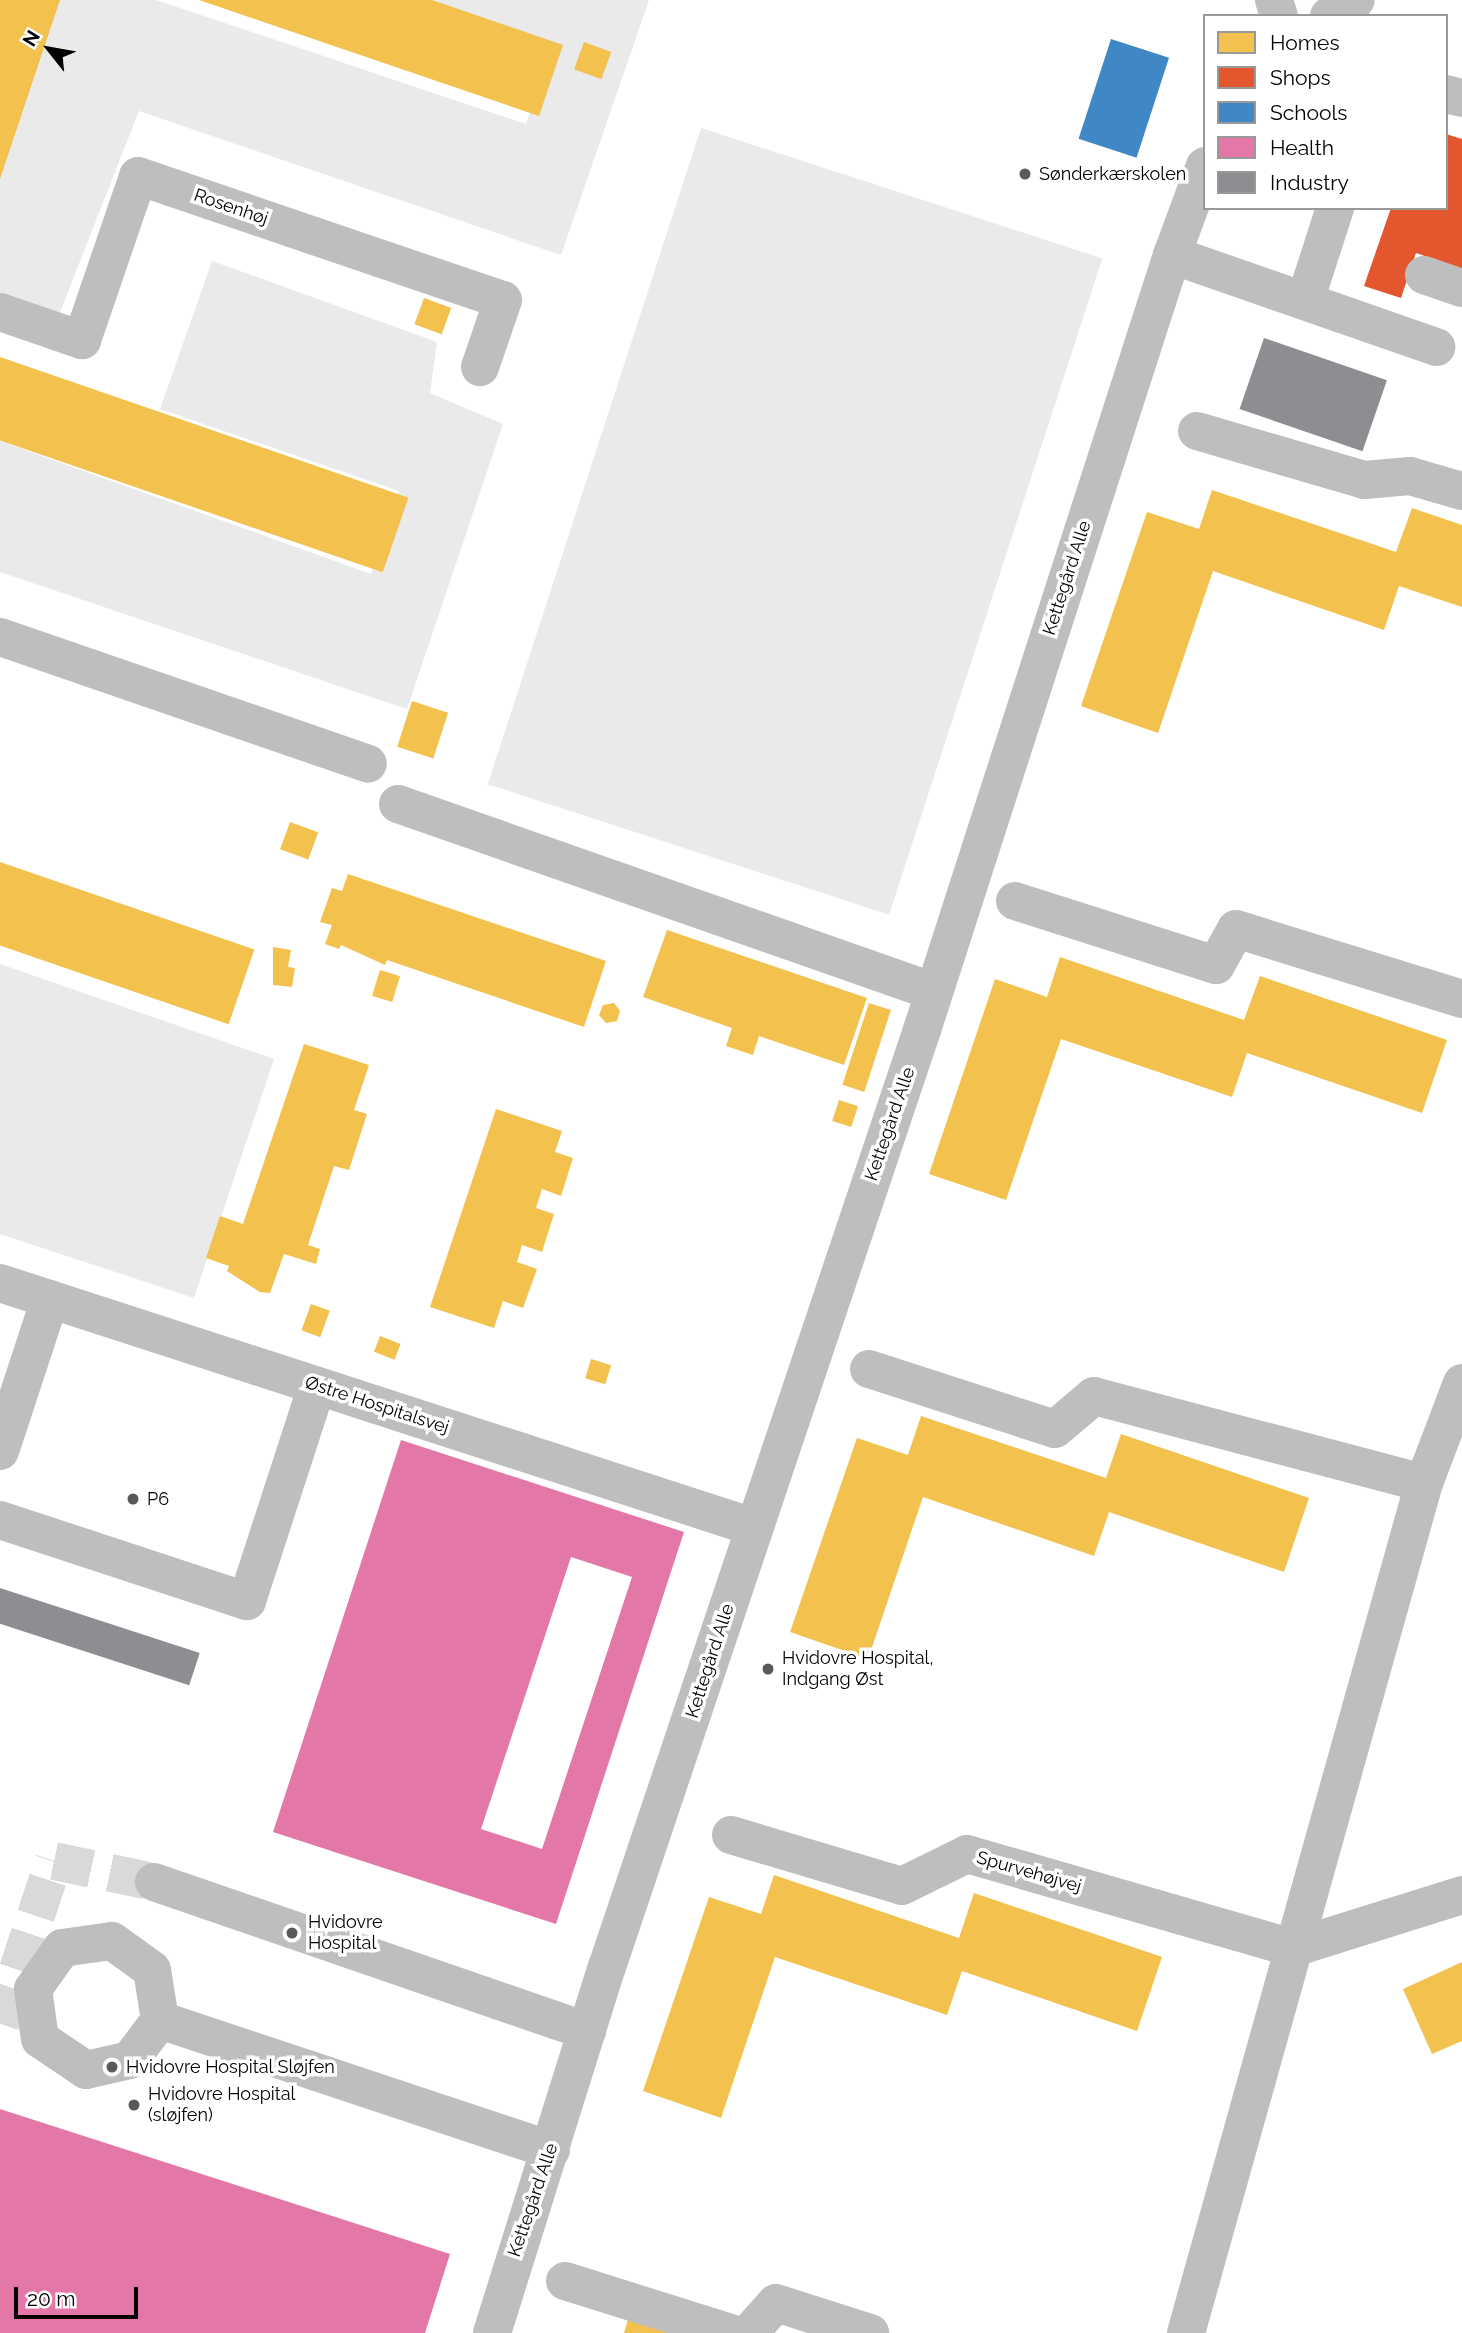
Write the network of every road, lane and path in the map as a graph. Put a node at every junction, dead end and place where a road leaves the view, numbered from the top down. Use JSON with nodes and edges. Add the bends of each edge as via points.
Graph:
{"nodes":[{"id":1,"x":1356,"y":0,"type":"edge"},
{"id":2,"x":1332,"y":14,"type":"edge"},
{"id":3,"x":1203,"y":171,"type":"edge"},
{"id":4,"x":1334,"y":210,"type":"edge"},
{"id":5,"x":1172,"y":256,"type":"junction"},
{"id":6,"x":1424,"y":275,"type":"dead end"},
{"id":7,"x":1462,"y":288,"type":"edge"},
{"id":8,"x":1305,"y":301,"type":"junction"},
{"id":9,"x":0,"y":312,"type":"edge"},
{"id":10,"x":1436,"y":347,"type":"dead end"},
{"id":11,"x":480,"y":367,"type":"dead end"},
{"id":12,"x":1197,"y":431,"type":"dead end"},
{"id":13,"x":1462,"y":491,"type":"edge"},
{"id":14,"x":0,"y":637,"type":"edge"},
{"id":15,"x":368,"y":764,"type":"dead end"},
{"id":16,"x":398,"y":804,"type":"dead end"},
{"id":17,"x":1016,"y":901,"type":"dead end"},
{"id":18,"x":932,"y":991,"type":"junction"},
{"id":19,"x":1462,"y":999,"type":"edge"},
{"id":20,"x":0,"y":1283,"type":"edge"},
{"id":21,"x":50,"y":1299,"type":"junction"},
{"id":22,"x":869,"y":1369,"type":"dead end"},
{"id":23,"x":1462,"y":1383,"type":"edge"},
{"id":24,"x":317,"y":1385,"type":"junction"},
{"id":25,"x":0,"y":1451,"type":"edge"},
{"id":26,"x":1440,"y":1466,"type":"edge"},
{"id":27,"x":0,"y":1520,"type":"edge"},
{"id":28,"x":753,"y":1527,"type":"junction"},
{"id":29,"x":731,"y":1835,"type":"dead end"},
{"id":30,"x":153,"y":1882,"type":"tunnel mouth"},
{"id":31,"x":1462,"y":1895,"type":"edge"},
{"id":32,"x":1293,"y":1948,"type":"junction"},
{"id":33,"x":160,"y":2020,"type":"dead end"},
{"id":34,"x":587,"y":2031,"type":"junction"},
{"id":35,"x":551,"y":2150,"type":"junction"},
{"id":36,"x":565,"y":2281,"type":"dead end"},
{"id":37,"x":492,"y":2333,"type":"edge"},
{"id":38,"x":732,"y":2333,"type":"edge"},
{"id":39,"x":749,"y":2333,"type":"edge"},
{"id":40,"x":870,"y":2333,"type":"edge"},
{"id":41,"x":1186,"y":2333,"type":"edge"}],
"edges":[{"from":1,"to":2,"type":"street"},
{"from":3,"to":5,"type":"street","name":"Kettegård Alle"},
{"from":4,"to":8,"type":"street"},
{"from":5,"to":8,"type":"street"},
{"from":5,"to":18,"type":"street","name":"Kettegård Alle"},
{"from":6,"to":7,"type":"street"},
{"from":8,"to":10,"type":"street"},
{"from":9,"to":11,"type":"street","name":"Rosenhøj","via":[[82,340],[138,176],[503,300]]},
{"from":12,"to":13,"type":"street","via":[[1365,480],[1410,476]]},
{"from":14,"to":15,"type":"street"},
{"from":16,"to":18,"type":"street"},
{"from":17,"to":19,"type":"street","via":[[1216,965],[1236,929]]},
{"from":18,"to":28,"type":"street","name":"Kettegård Alle"},
{"from":20,"to":21,"type":"street","name":"Østre Hospitalsvej"},
{"from":21,"to":24,"type":"street","name":"Østre Hospitalsvej"},
{"from":21,"to":25,"type":"street"},
{"from":22,"to":26,"type":"street","via":[[1055,1429],[1094,1396]]},
{"from":23,"to":26,"type":"street"},
{"from":24,"to":27,"type":"street","via":[[247,1601]]},
{"from":24,"to":28,"type":"street","name":"Østre Hospitalsvej"},
{"from":26,"to":32,"type":"street"},
{"from":28,"to":34,"type":"street","name":"Kettegård Alle"},
{"from":29,"to":32,"type":"street","name":"Spurvehøjvej","via":[[902,1886],[967,1854]]},
{"from":30,"to":34,"type":"street"},
{"from":31,"to":32,"type":"street"},
{"from":32,"to":41,"type":"street"},
{"from":33,"to":35,"type":"street"},
{"from":34,"to":35,"type":"street","name":"Kettegård Alle"},
{"from":35,"to":37,"type":"street","name":"Kettegård Alle"},
{"from":36,"to":38,"type":"street"},
{"from":39,"to":40,"type":"street","via":[[776,2303]]}]}
